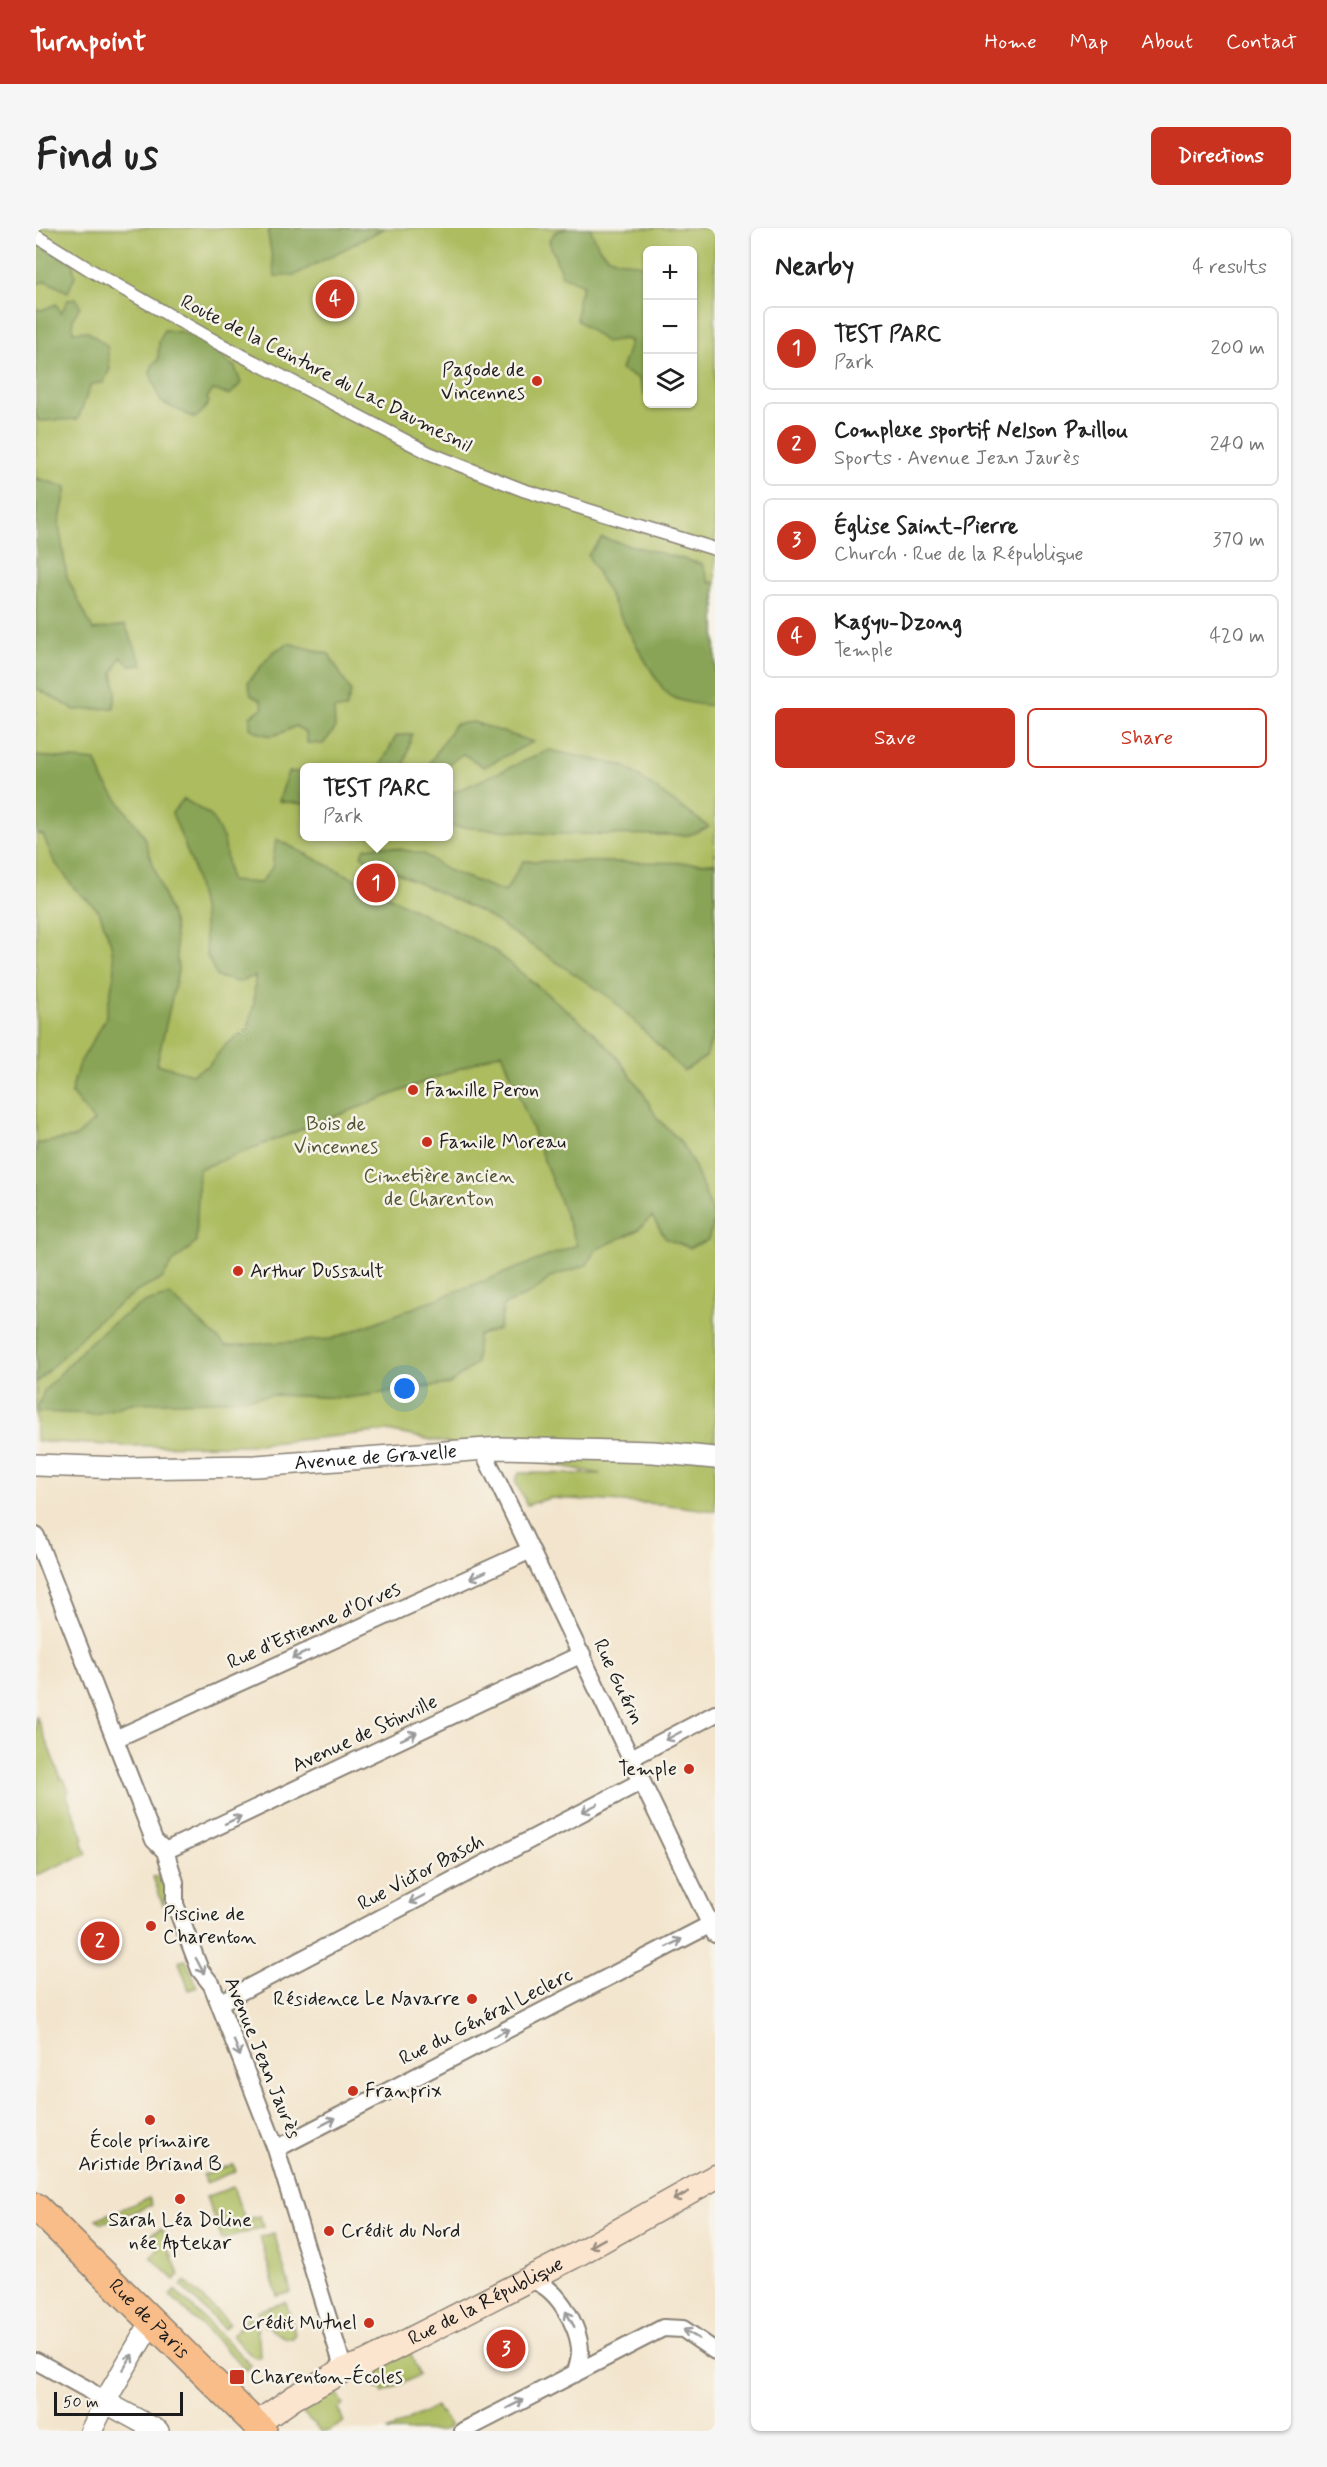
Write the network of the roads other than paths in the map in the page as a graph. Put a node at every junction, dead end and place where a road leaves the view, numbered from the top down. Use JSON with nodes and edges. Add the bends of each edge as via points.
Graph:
{"nodes":[{"id":1,"x":36,"y":236,"type":"edge"},
{"id":2,"x":715,"y":549,"type":"edge"},
{"id":3,"x":482,"y":1449,"type":"junction"},
{"id":4,"x":715,"y":1458,"type":"edge"},
{"id":5,"x":36,"y":1465,"type":"edge"},
{"id":6,"x":36,"y":1536,"type":"edge"},
{"id":7,"x":531,"y":1550,"type":"junction"},
{"id":8,"x":582,"y":1654,"type":"junction"},
{"id":9,"x":715,"y":1714,"type":"edge"},
{"id":10,"x":115,"y":1739,"type":"junction"},
{"id":11,"x":631,"y":1758,"type":"junction"},
{"id":12,"x":642,"y":1781,"type":"junction"},
{"id":13,"x":165,"y":1851,"type":"junction"},
{"id":14,"x":714,"y":1927,"type":"edge"},
{"id":15,"x":219,"y":2003,"type":"junction"},
{"id":16,"x":276,"y":2149,"type":"junction"},
{"id":17,"x":715,"y":2177,"type":"edge"},
{"id":18,"x":36,"y":2207,"type":"edge"},
{"id":19,"x":526,"y":2280,"type":"junction"},
{"id":20,"x":152,"y":2321,"type":"junction"},
{"id":21,"x":715,"y":2351,"type":"edge"},
{"id":22,"x":36,"y":2361,"type":"edge"},
{"id":23,"x":344,"y":2370,"type":"junction"},
{"id":24,"x":575,"y":2374,"type":"junction"},
{"id":25,"x":105,"y":2402,"type":"junction"},
{"id":26,"x":254,"y":2429,"type":"edge"},
{"id":27,"x":91,"y":2431,"type":"edge"},
{"id":28,"x":158,"y":2431,"type":"edge"},
{"id":29,"x":464,"y":2431,"type":"edge"}],
"edges":[{"from":1,"to":2,"type":"street","name":"Route de la Ceinture du Lac Daumesnil","via":[[218,343],[429,453],[523,490]]},
{"from":3,"to":4,"type":"street","name":"Avenue de Gravelle","via":[[653,1452]]},
{"from":3,"to":5,"type":"street","name":"Avenue de Gravelle","via":[[256,1466]]},
{"from":3,"to":7,"type":"street","name":"Rue Guérin"},
{"from":6,"to":10,"type":"street","name":"Avenue Jean Jaurès"},
{"from":7,"to":8,"type":"street","name":"Rue Guérin"},
{"from":7,"to":10,"type":"street","name":"Rue d'Estienne d'Orves","one_way":true},
{"from":8,"to":11,"type":"street","name":"Rue Guérin"},
{"from":13,"to":8,"type":"street","name":"Avenue de Stinville","one_way":true},
{"from":9,"to":11,"type":"street","one_way":true},
{"from":10,"to":13,"type":"street","name":"Avenue Jean Jaurès","via":[[154,1840]]},
{"from":11,"to":12,"type":"street","name":"Rue Guérin"},
{"from":12,"to":14,"type":"street","name":"Rue Guérin"},
{"from":12,"to":15,"type":"street","name":"Rue Victor Basch","one_way":true},
{"from":13,"to":15,"type":"street","name":"Avenue Jean Jaurès","one_way":true,"via":[[177,1892],[175,1904],[200,1970],[212,1984]]},
{"from":16,"to":14,"type":"street","name":"Rue du Général Leclerc","one_way":true},
{"from":15,"to":16,"type":"street","name":"Avenue Jean Jaurès","one_way":true},
{"from":16,"to":23,"type":"street","name":"Avenue Jean Jaurès"},
{"from":17,"to":19,"type":"main road","name":"Rue de la République","one_way":true},
{"from":18,"to":20,"type":"main road","name":"Rue de Paris"},
{"from":19,"to":23,"type":"main road","name":"Rue de la République","via":[[365,2363]]},
{"from":24,"to":19,"type":"street","one_way":true,"via":[[580,2350],[577,2331],[546,2286]]},
{"from":25,"to":20,"type":"street","one_way":true},
{"from":20,"to":26,"type":"main road","name":"Rue de Paris"},
{"from":21,"to":24,"type":"street","one_way":true,"via":[[682,2329],[663,2328]]},
{"from":22,"to":25,"type":"street"},
{"from":23,"to":26,"type":"main road","name":"Rue de la République","via":[[294,2397]]},
{"from":29,"to":24,"type":"street","one_way":true},
{"from":25,"to":27,"type":"street"},
{"from":25,"to":28,"type":"street"}]}
